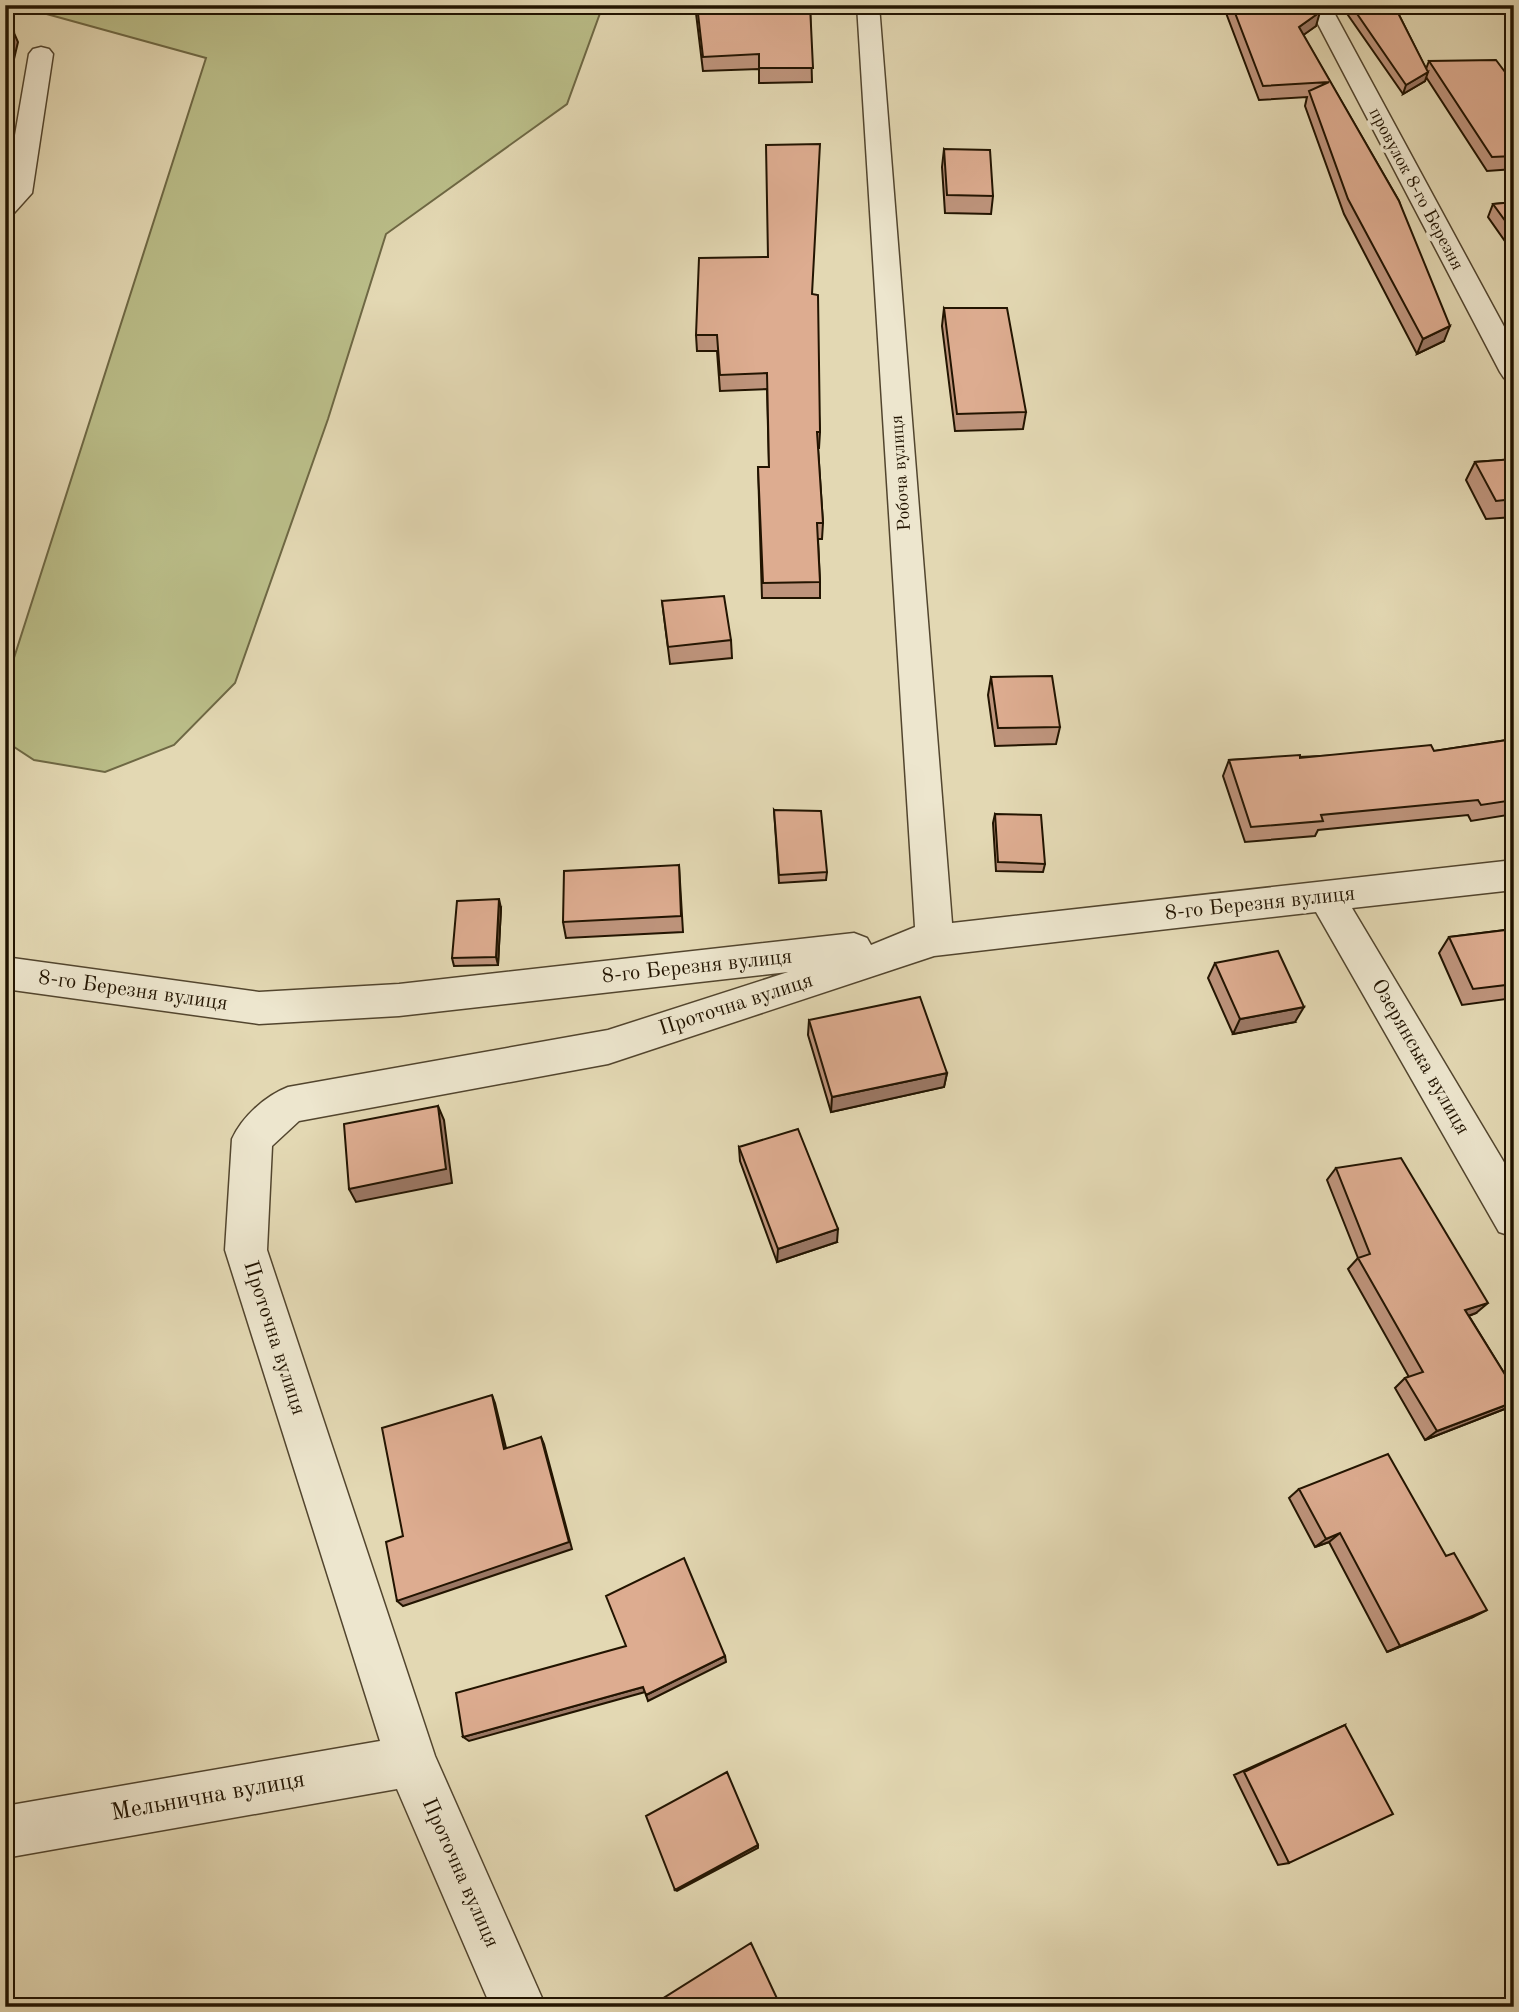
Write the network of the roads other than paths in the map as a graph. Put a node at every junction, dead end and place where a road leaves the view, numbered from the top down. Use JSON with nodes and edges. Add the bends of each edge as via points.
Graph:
{"nodes":[{"id":1,"x":868,"y":5,"type":"edge"},
{"id":2,"x":1319,"y":5,"type":"edge"},
{"id":3,"x":41,"y":54,"type":"dead end"},
{"id":4,"x":5,"y":208,"type":"edge"},
{"id":5,"x":1514,"y":372,"type":"edge"},
{"id":6,"x":1514,"y":875,"type":"edge"},
{"id":7,"x":1326,"y":897,"type":"junction"},
{"id":8,"x":935,"y":940,"type":"junction"},
{"id":9,"x":5,"y":974,"type":"edge"},
{"id":10,"x":1514,"y":1219,"type":"edge"},
{"id":11,"x":411,"y":1761,"type":"junction"},
{"id":12,"x":5,"y":1832,"type":"edge"},
{"id":13,"x":519,"y":2007,"type":"edge"}],
"edges":[{"from":1,"to":8,"type":"street","name":"Робоча вулиця"},
{"from":2,"to":5,"type":"street","name":"провулок 8-го Березня"},
{"from":3,"to":4,"type":"street","via":[[19,193]]},
{"from":6,"to":7,"type":"street","name":"8-го Березня вулиця"},
{"from":7,"to":8,"type":"street","name":"8-го Березня вулиця"},
{"from":7,"to":10,"type":"street","name":"Озерянська вулиця"},
{"from":8,"to":9,"type":"street","name":"8-го Березня вулиця","via":[[399,1000],[260,1008]]},
{"from":8,"to":11,"type":"street","name":"Проточна вулиця","via":[[608,1047],[288,1105],[252,1139],[246,1250]]},
{"from":11,"to":12,"type":"street","name":"Мельнична вулиця"},
{"from":11,"to":13,"type":"street","name":"Проточна вулиця"}]}
